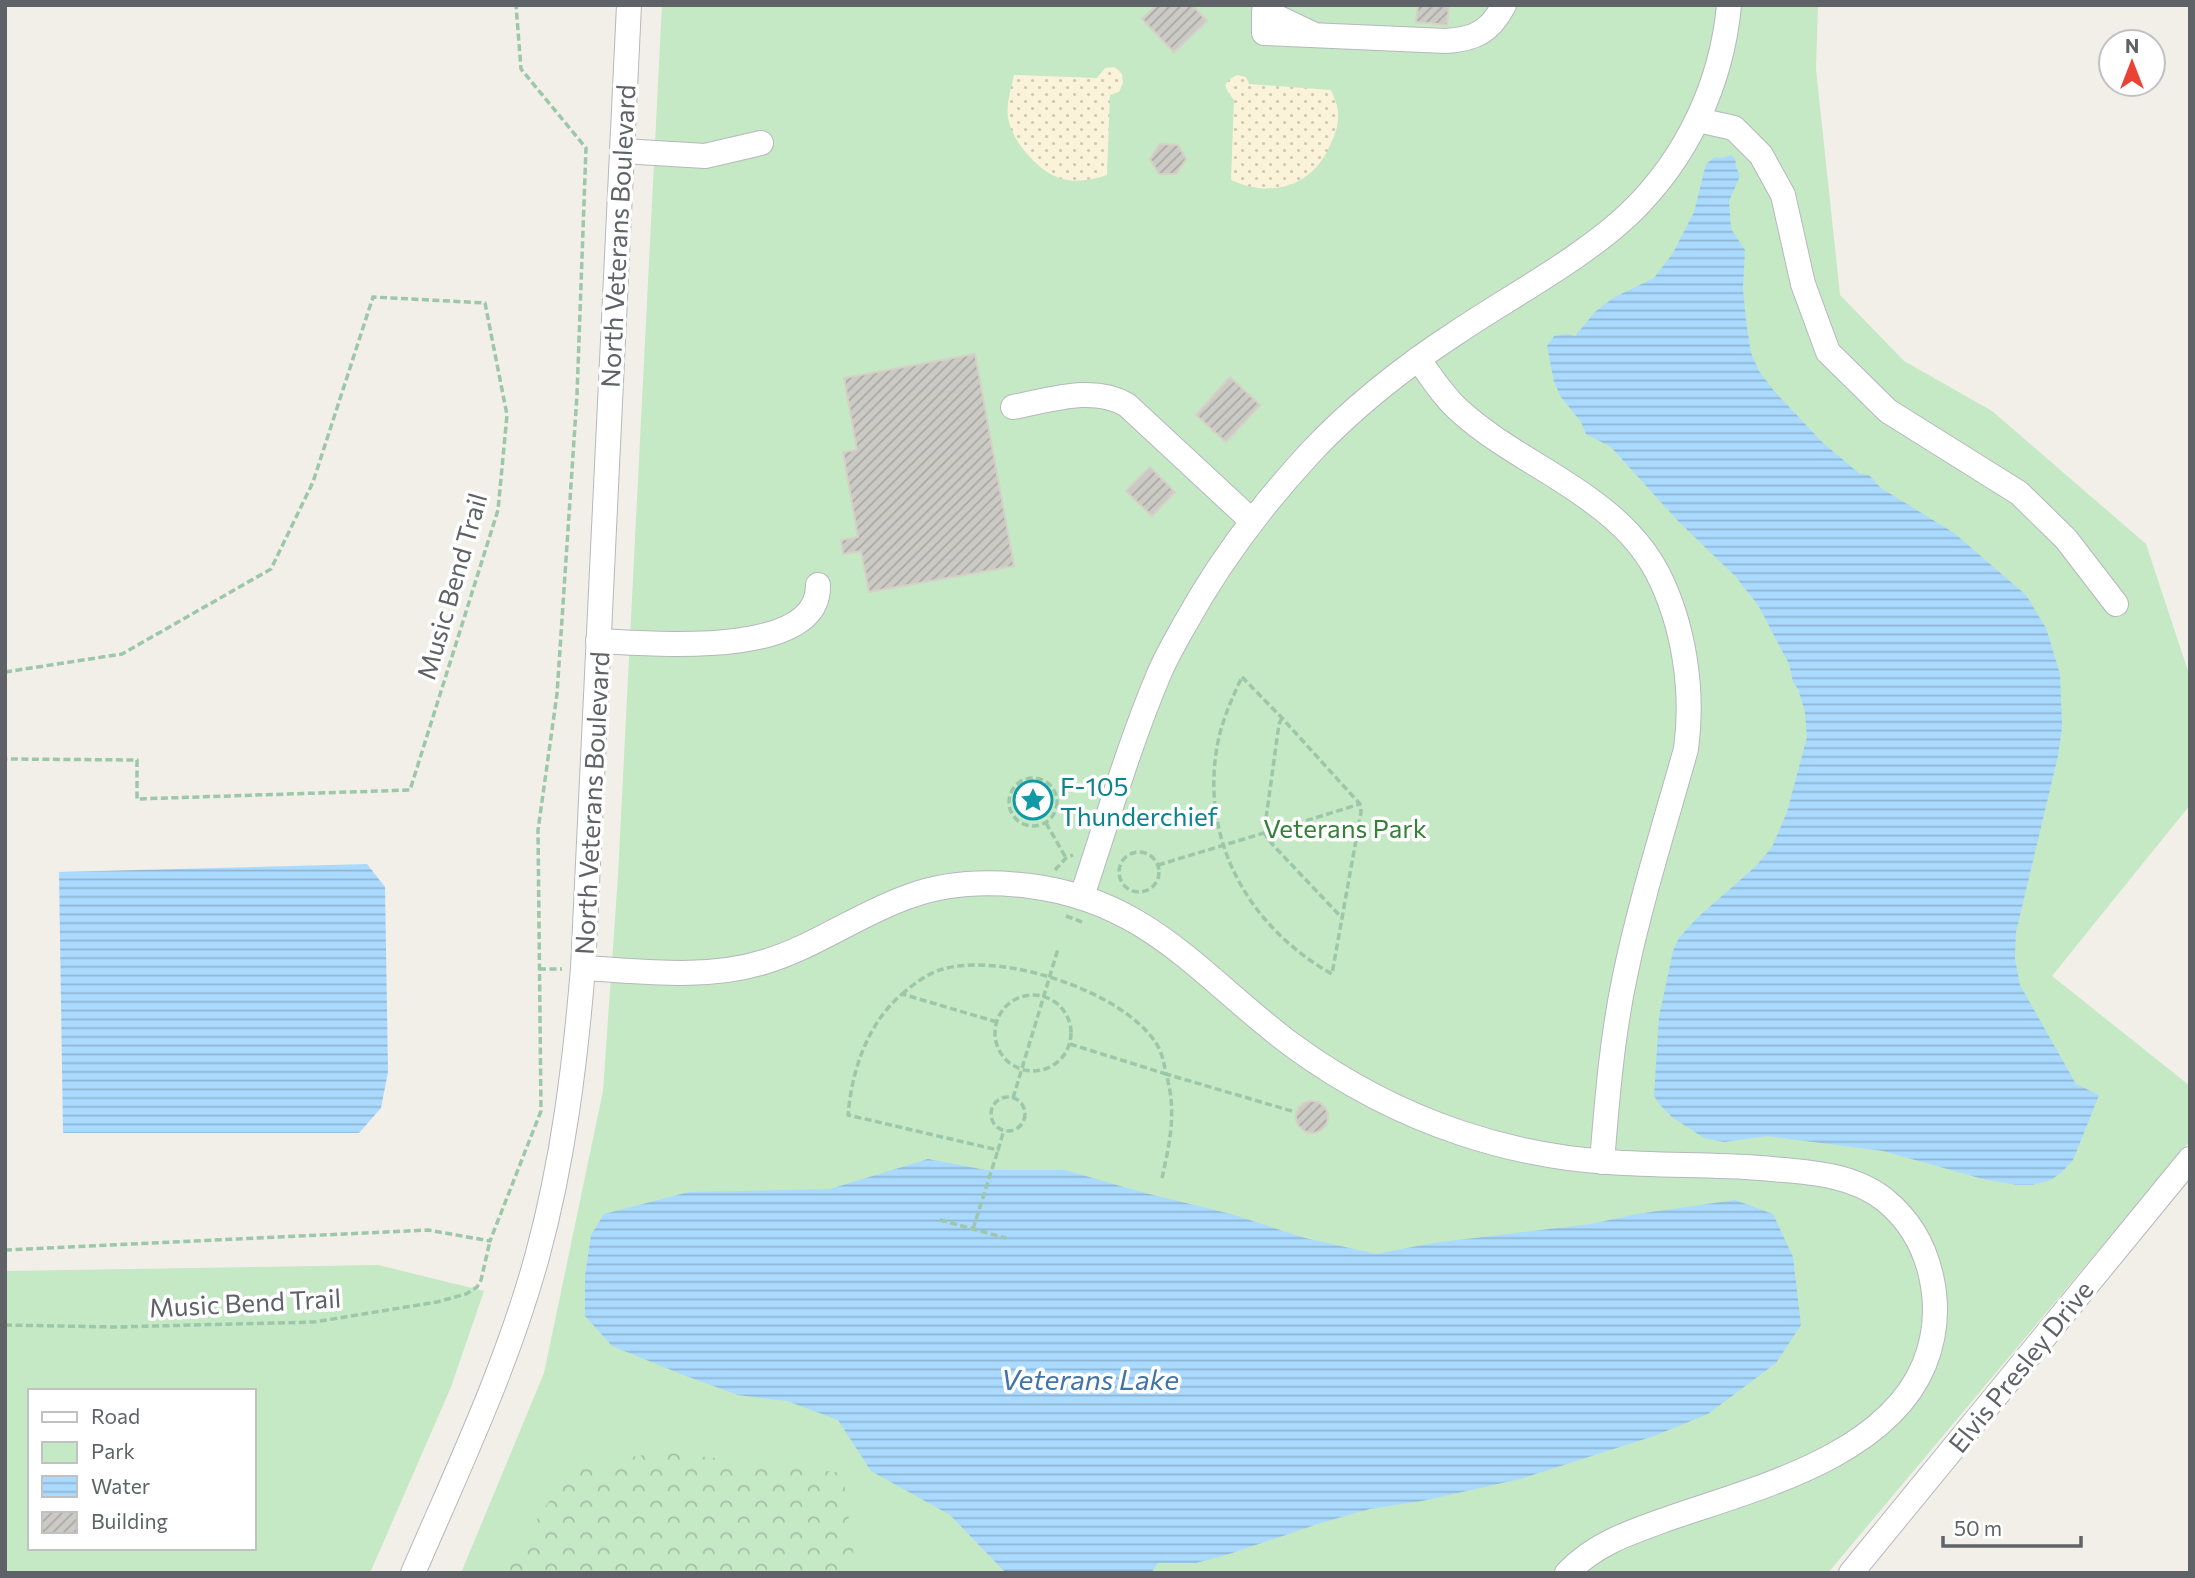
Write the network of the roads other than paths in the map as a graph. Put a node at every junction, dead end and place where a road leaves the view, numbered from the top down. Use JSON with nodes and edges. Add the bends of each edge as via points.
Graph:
{"nodes":[{"id":1,"x":629,"y":5,"type":"edge"},
{"id":2,"x":1504,"y":5,"type":"edge"},
{"id":3,"x":1729,"y":5,"type":"edge"},
{"id":4,"x":1315,"y":35,"type":"dead end"},
{"id":5,"x":1698,"y":120,"type":"junction"},
{"id":6,"x":761,"y":143,"type":"dead end"},
{"id":7,"x":622,"y":151,"type":"junction"},
{"id":8,"x":1418,"y":359,"type":"junction"},
{"id":9,"x":1013,"y":407,"type":"dead end"},
{"id":10,"x":1252,"y":522,"type":"junction"},
{"id":11,"x":818,"y":585,"type":"dead end"},
{"id":12,"x":2116,"y":604,"type":"dead end"},
{"id":13,"x":598,"y":641,"type":"junction"},
{"id":14,"x":1082,"y":896,"type":"junction"},
{"id":15,"x":583,"y":968,"type":"junction"},
{"id":16,"x":2190,"y":1159,"type":"edge"},
{"id":17,"x":1602,"y":1162,"type":"junction"},
{"id":18,"x":413,"y":1573,"type":"edge"},
{"id":19,"x":1567,"y":1573,"type":"edge"},
{"id":20,"x":1851,"y":1573,"type":"edge"}],
"edges":[{"from":1,"to":7,"type":"street","name":"North Veterans Boulevard"},
{"from":2,"to":4,"type":"street","via":[[1488,28],[1463,40]]},
{"from":3,"to":5,"type":"street","via":[[1716,76]]},
{"from":5,"to":8,"type":"street","via":[[1668,170],[1629,215]]},
{"from":5,"to":12,"type":"street","via":[[1734,128],[1761,155],[1783,195],[1803,284],[1828,352],[1888,411],[2019,493],[2066,539]]},
{"from":6,"to":7,"type":"street","via":[[705,156]]},
{"from":7,"to":13,"type":"street","name":"North Veterans Boulevard"},
{"from":8,"to":10,"type":"street","via":[[1311,452]]},
{"from":8,"to":17,"type":"street","via":[[1474,423],[1613,517],[1657,571],[1676,619],[1689,729],[1624,979]]},
{"from":9,"to":10,"type":"street","via":[[1071,396],[1098,394],[1118,399]]},
{"from":10,"to":14,"type":"street","via":[[1195,605],[1159,672]]},
{"from":11,"to":13,"type":"street","via":[[810,614],[757,638],[703,644]]},
{"from":13,"to":15,"type":"street","name":"North Veterans Boulevard"},
{"from":14,"to":15,"type":"street","via":[[1020,885],[961,884],[911,895],[768,961],[747,966],[699,972]]},
{"from":14,"to":17,"type":"street","via":[[1126,915],[1169,942],[1319,1065],[1388,1103],[1501,1145]]},
{"from":15,"to":18,"type":"street","name":"North Veterans Boulevard","via":[[562,1146],[537,1257],[506,1353]]},
{"from":16,"to":20,"type":"street","name":"Elvis Presley Drive"},
{"from":17,"to":19,"type":"street","via":[[1810,1171],[1862,1185],[1885,1200],[1919,1241],[1935,1290],[1936,1315],[1923,1367],[1911,1388],[1873,1430],[1846,1450],[1624,1535],[1585,1556]]}]}
